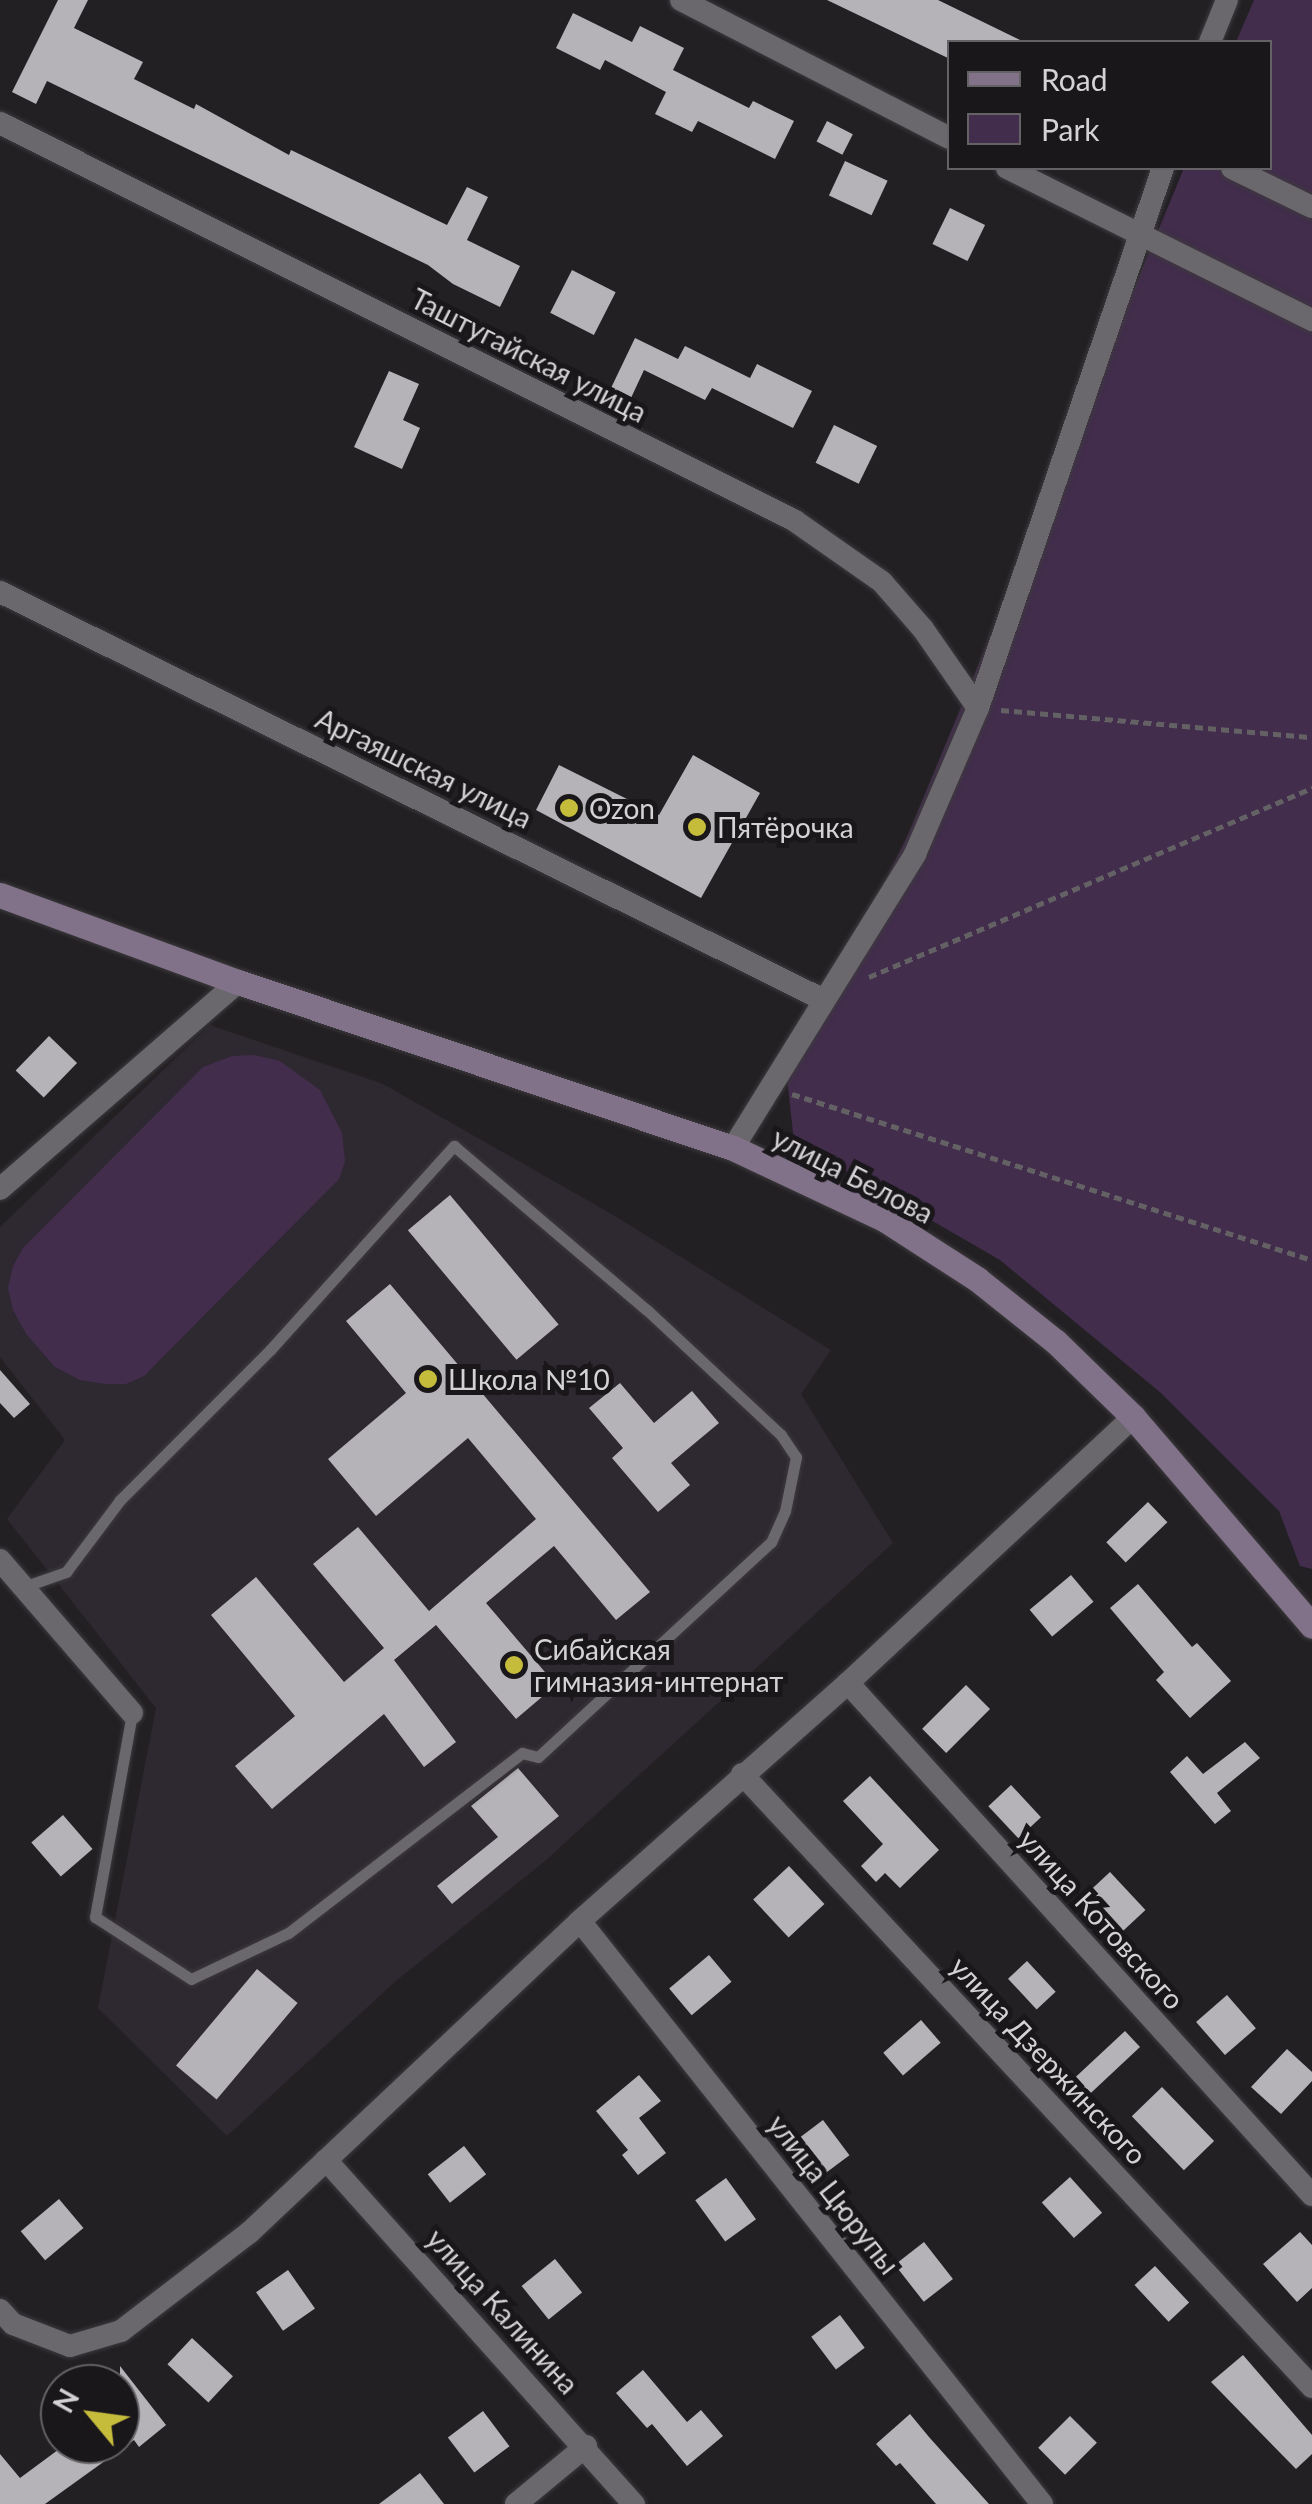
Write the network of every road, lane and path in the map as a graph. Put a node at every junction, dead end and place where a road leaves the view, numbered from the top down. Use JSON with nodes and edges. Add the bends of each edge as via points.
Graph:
{"nodes":[{"id":1,"x":681,"y":0,"type":"edge"},
{"id":2,"x":1227,"y":0,"type":"edge"},
{"id":3,"x":1211,"y":40,"type":"edge"},
{"id":4,"x":0,"y":123,"type":"edge"},
{"id":5,"x":947,"y":136,"type":"edge"},
{"id":6,"x":1012,"y":170,"type":"edge"},
{"id":7,"x":1162,"y":170,"type":"edge"},
{"id":8,"x":1236,"y":170,"type":"edge"},
{"id":9,"x":1312,"y":206,"type":"edge"},
{"id":10,"x":1138,"y":234,"type":"junction"},
{"id":11,"x":1312,"y":320,"type":"edge"},
{"id":12,"x":0,"y":592,"type":"edge"},
{"id":13,"x":978,"y":708,"type":"junction"},
{"id":14,"x":1312,"y":737,"type":"edge"},
{"id":15,"x":1312,"y":788,"type":"edge"},
{"id":16,"x":0,"y":896,"type":"edge"},
{"id":17,"x":238,"y":982,"type":"junction"},
{"id":18,"x":822,"y":998,"type":"junction"},
{"id":19,"x":770,"y":1086,"type":"junction"},
{"id":20,"x":734,"y":1148,"type":"junction"},
{"id":21,"x":0,"y":1189,"type":"edge"},
{"id":22,"x":1312,"y":1260,"type":"edge"},
{"id":23,"x":1133,"y":1417,"type":"junction"},
{"id":24,"x":0,"y":1560,"type":"edge"},
{"id":25,"x":23,"y":1587,"type":"junction"},
{"id":26,"x":1312,"y":1626,"type":"edge"},
{"id":27,"x":848,"y":1683,"type":"junction"},
{"id":28,"x":132,"y":1713,"type":"joint"},
{"id":29,"x":742,"y":1774,"type":"junction"},
{"id":30,"x":580,"y":1921,"type":"junction"},
{"id":31,"x":326,"y":2160,"type":"junction"},
{"id":32,"x":1312,"y":2195,"type":"edge"},
{"id":33,"x":0,"y":2310,"type":"edge"},
{"id":34,"x":1312,"y":2387,"type":"edge"},
{"id":35,"x":586,"y":2446,"type":"junction"},
{"id":36,"x":516,"y":2504,"type":"edge"},
{"id":37,"x":634,"y":2504,"type":"edge"},
{"id":38,"x":1042,"y":2504,"type":"edge"}],
"edges":[{"from":1,"to":5,"type":"street"},
{"from":2,"to":3,"type":"street"},
{"from":4,"to":13,"type":"street","name":"Таштугайская улица","via":[[795,521],[882,582]]},
{"from":6,"to":10,"type":"street"},
{"from":7,"to":10,"type":"street"},
{"from":8,"to":9,"type":"street"},
{"from":10,"to":11,"type":"street"},
{"from":10,"to":13,"type":"street"},
{"from":12,"to":18,"type":"street","name":"Аргаяшская улица"},
{"from":13,"to":14,"type":"path"},
{"from":13,"to":18,"type":"street","via":[[915,854]]},
{"from":15,"to":18,"type":"path"},
{"from":16,"to":17,"type":"main road","name":"улица Белова"},
{"from":17,"to":20,"type":"main road","name":"улица Белова"},
{"from":17,"to":21,"type":"street"},
{"from":18,"to":19,"type":"street"},
{"from":19,"to":20,"type":"street"},
{"from":19,"to":22,"type":"path"},
{"from":20,"to":23,"type":"main road","name":"улица Белова","via":[[884,1219],[978,1279]]},
{"from":23,"to":26,"type":"main road","name":"улица Белова"},
{"from":23,"to":27,"type":"street"},
{"from":24,"to":25,"type":"street"},
{"from":25,"to":28,"type":"street"},
{"from":25,"to":28,"type":"lane","via":[[66,1572],[120,1500],[270,1350],[454,1146],[647,1310],[781,1435],[796,1457],[785,1511],[770,1542],[538,1756],[522,1752],[288,1932],[192,1979],[95,1917]]},
{"from":27,"to":29,"type":"street"},
{"from":27,"to":32,"type":"street","name":"улица Котовского"},
{"from":29,"to":30,"type":"street"},
{"from":29,"to":34,"type":"street","name":"улица Дзержинского"},
{"from":30,"to":31,"type":"street"},
{"from":30,"to":38,"type":"street","name":"улица Цюрупы"},
{"from":31,"to":33,"type":"street","via":[[250,2232],[121,2331],[70,2346],[13,2324]]},
{"from":31,"to":35,"type":"street","name":"улица Калинина"},
{"from":35,"to":36,"type":"street"},
{"from":35,"to":37,"type":"street","name":"улица Калинина"}]}
